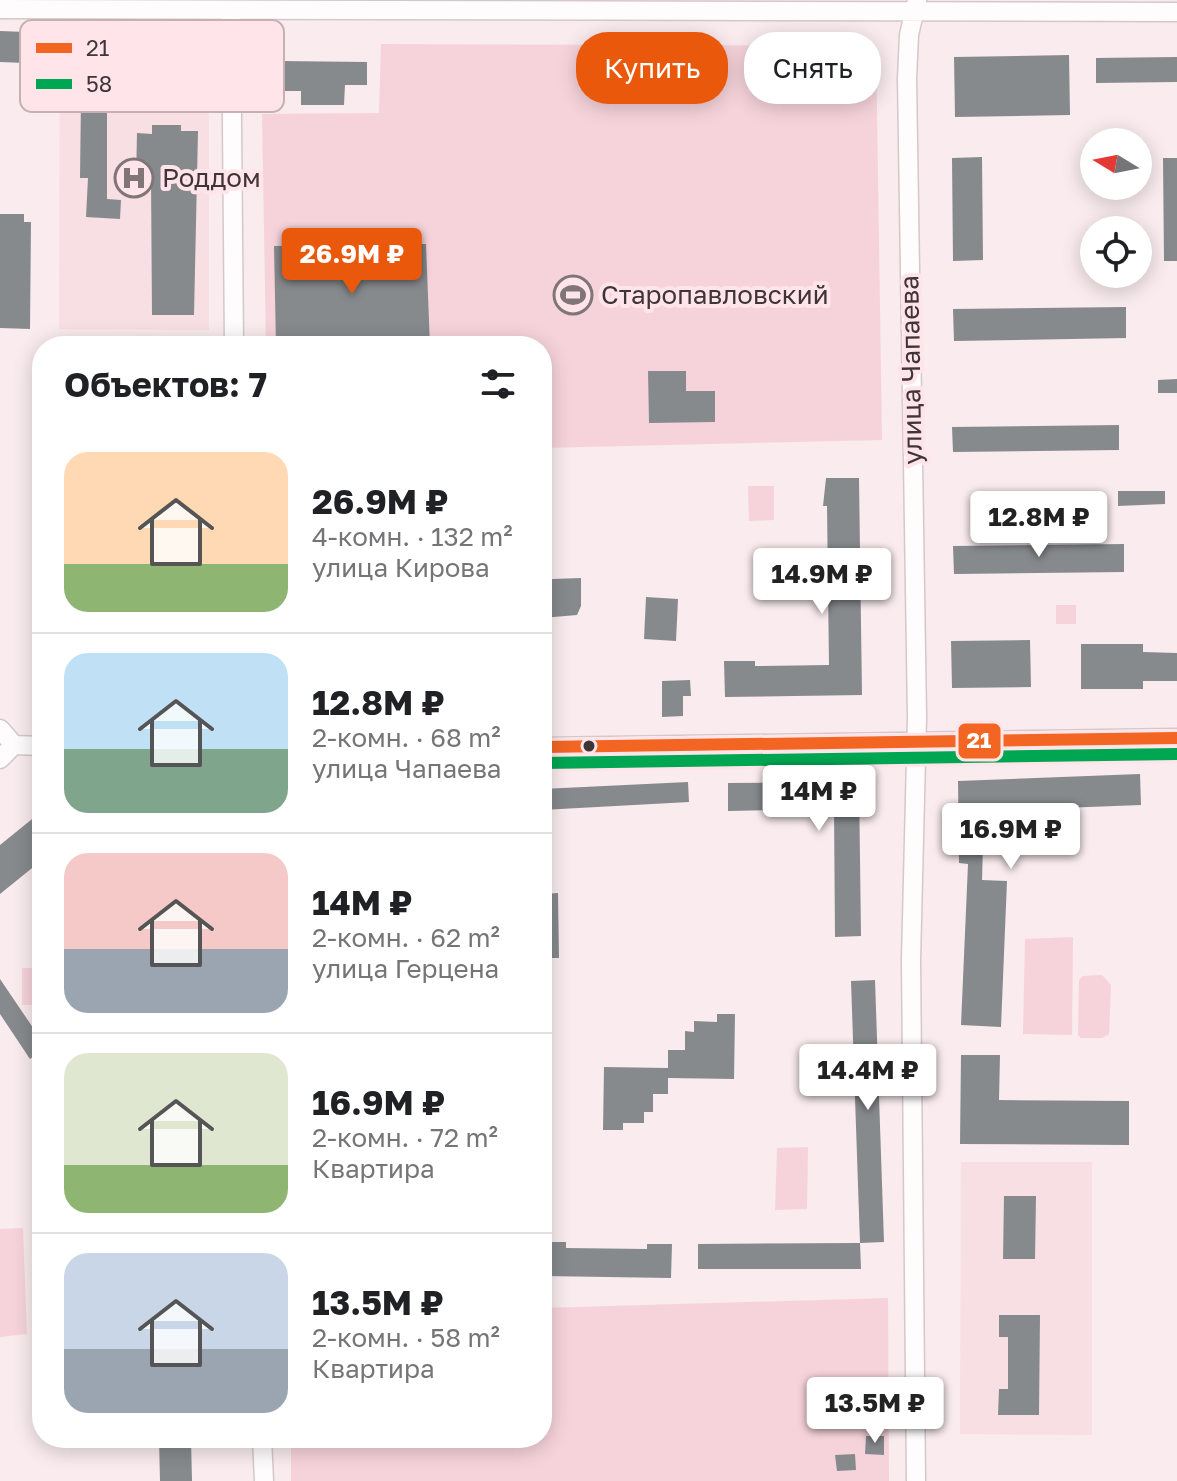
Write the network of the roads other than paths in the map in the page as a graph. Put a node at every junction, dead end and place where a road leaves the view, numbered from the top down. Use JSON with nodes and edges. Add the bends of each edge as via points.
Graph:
{"nodes":[{"id":1,"x":86,"y":5,"type":"edge"},
{"id":2,"x":916,"y":6,"type":"edge"},
{"id":3,"x":0,"y":9,"type":"edge"},
{"id":4,"x":231,"y":12,"type":"junction"},
{"id":5,"x":1177,"y":12,"type":"edge"},
{"id":6,"x":231,"y":20,"type":"edge"},
{"id":7,"x":232,"y":112,"type":"edge"},
{"id":8,"x":234,"y":336,"type":"edge"},
{"id":9,"x":0,"y":729,"type":"edge"},
{"id":10,"x":1177,"y":738,"type":"edge"},
{"id":11,"x":917,"y":742,"type":"junction"},
{"id":12,"x":14,"y":745,"type":"junction"},
{"id":13,"x":32,"y":746,"type":"edge"},
{"id":14,"x":552,"y":747,"type":"edge"},
{"id":15,"x":0,"y":759,"type":"edge"},
{"id":16,"x":262,"y":1448,"type":"edge"},
{"id":17,"x":264,"y":1481,"type":"edge"},
{"id":18,"x":916,"y":1481,"type":"edge"}],
"edges":[{"from":1,"to":3,"type":"street"},
{"from":1,"to":4,"type":"street"},
{"from":2,"to":4,"type":"street"},
{"from":2,"to":5,"type":"street"},
{"from":2,"to":11,"type":"street","name":"улица Чапаева","via":[[907,78]]},
{"from":4,"to":6,"type":"street"},
{"from":7,"to":8,"type":"street"},
{"from":9,"to":12,"type":"street"},
{"from":10,"to":11,"type":"street"},
{"from":11,"to":14,"type":"street"},
{"from":11,"to":18,"type":"street","name":"улица Чапаева","via":[[911,960]]},
{"from":12,"to":13,"type":"street"},
{"from":12,"to":15,"type":"street"},
{"from":16,"to":17,"type":"street"}]}
